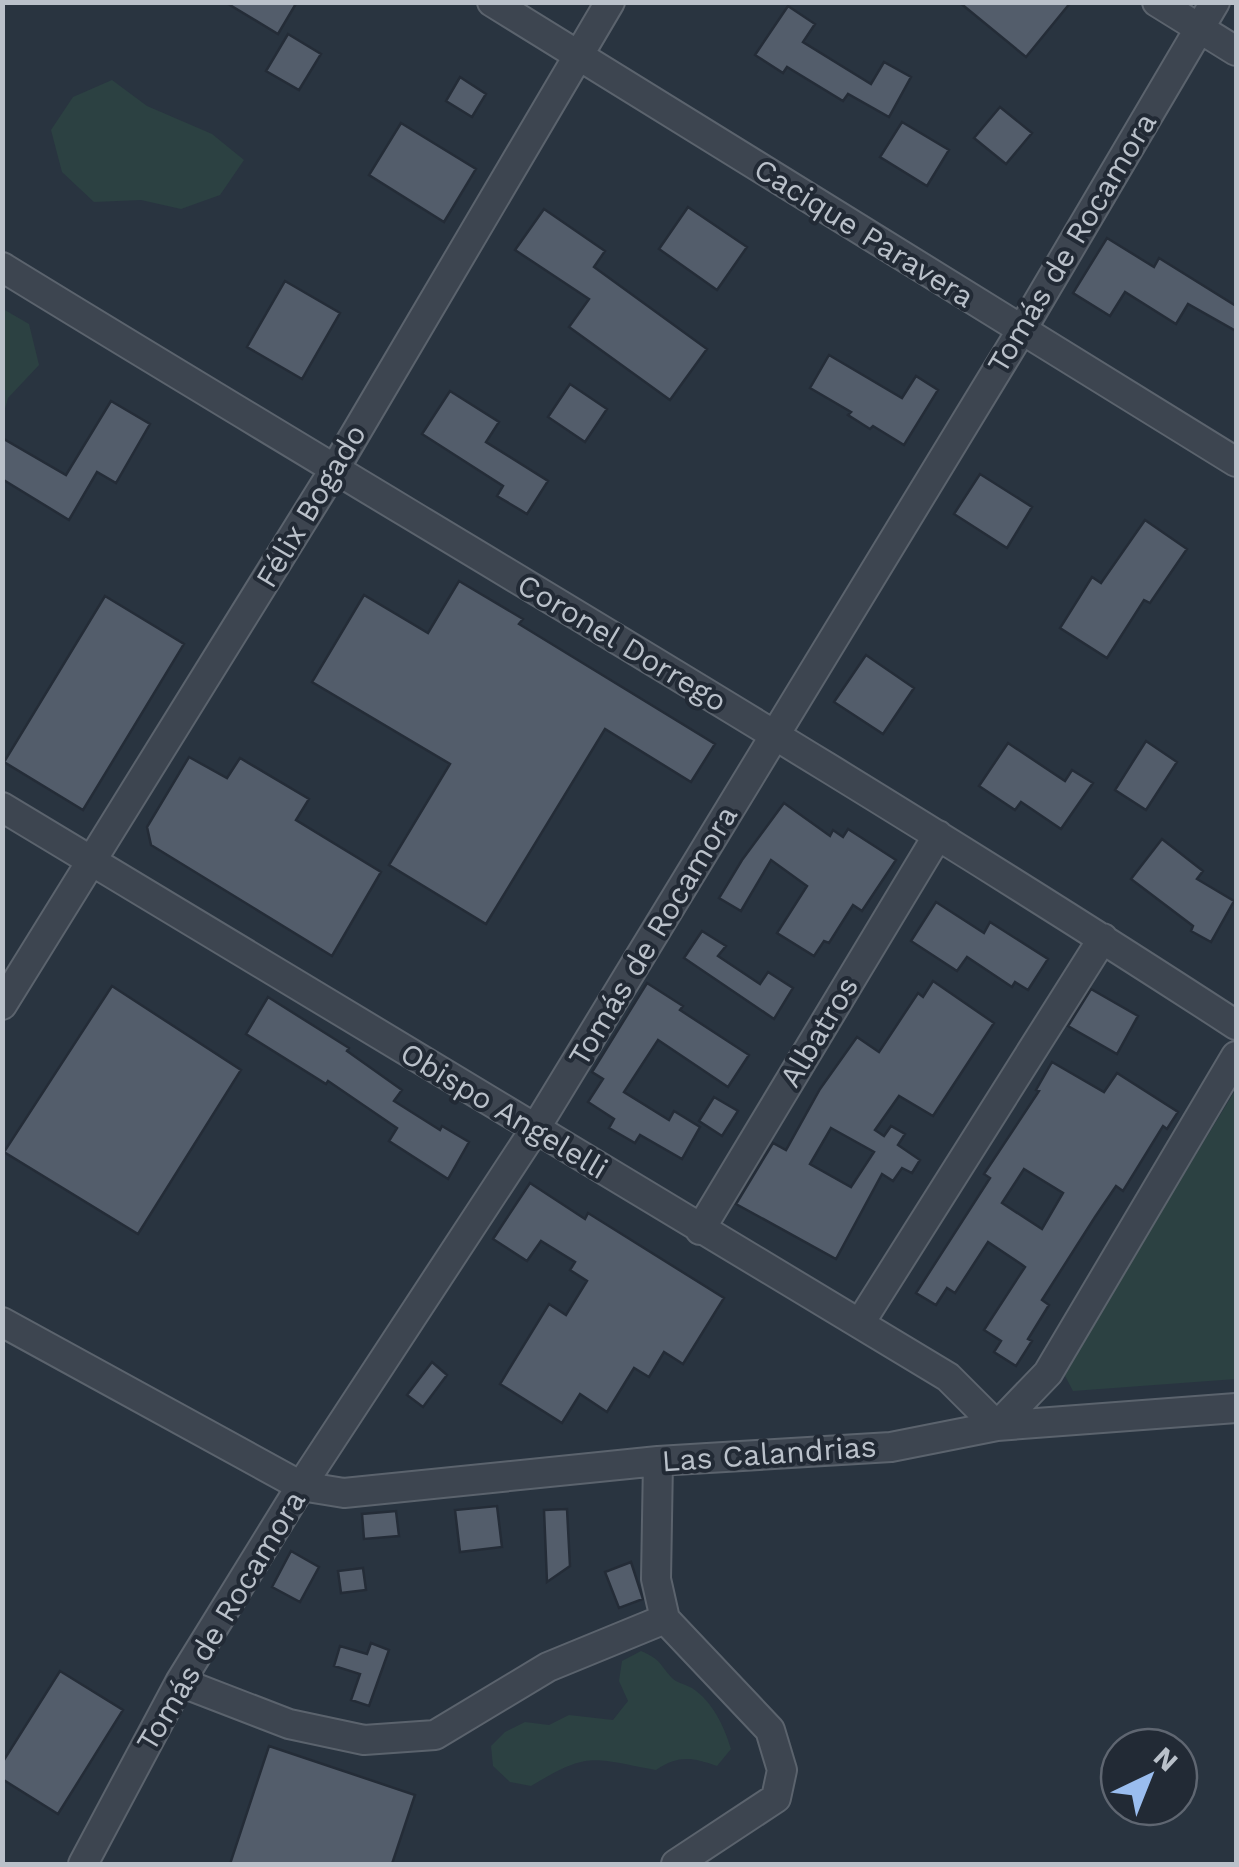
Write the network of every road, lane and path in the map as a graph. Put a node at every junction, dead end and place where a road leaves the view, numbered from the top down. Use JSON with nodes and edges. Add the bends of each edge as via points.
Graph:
{"nodes":[{"id":1,"x":492,"y":2,"type":"edge"},
{"id":2,"x":610,"y":2,"type":"edge"},
{"id":3,"x":1157,"y":2,"type":"edge"},
{"id":4,"x":1215,"y":2,"type":"edge"},
{"id":5,"x":1199,"y":28,"type":"junction"},
{"id":6,"x":1236,"y":51,"type":"edge"},
{"id":7,"x":578,"y":53,"type":"junction"},
{"id":8,"x":2,"y":266,"type":"edge"},
{"id":9,"x":1021,"y":331,"type":"junction"},
{"id":10,"x":1236,"y":462,"type":"edge"},
{"id":11,"x":334,"y":470,"type":"junction"},
{"id":12,"x":776,"y":735,"type":"junction"},
{"id":13,"x":2,"y":807,"type":"edge"},
{"id":14,"x":938,"y":834,"type":"junction"},
{"id":15,"x":92,"y":862,"type":"junction"},
{"id":16,"x":1103,"y":938,"type":"junction"},
{"id":17,"x":2,"y":1005,"type":"edge"},
{"id":18,"x":1236,"y":1025,"type":"edge"},
{"id":19,"x":1236,"y":1056,"type":"edge"},
{"id":20,"x":535,"y":1129,"type":"junction"},
{"id":21,"x":700,"y":1230,"type":"junction"},
{"id":22,"x":2,"y":1322,"type":"edge"},
{"id":23,"x":860,"y":1323,"type":"junction"},
{"id":24,"x":1236,"y":1408,"type":"edge"},
{"id":25,"x":997,"y":1426,"type":"junction"},
{"id":26,"x":658,"y":1461,"type":"junction"},
{"id":27,"x":301,"y":1486,"type":"junction"},
{"id":28,"x":665,"y":1619,"type":"junction"},
{"id":29,"x":180,"y":1682,"type":"junction"},
{"id":30,"x":84,"y":1864,"type":"edge"},
{"id":31,"x":676,"y":1864,"type":"edge"}],
"edges":[{"from":1,"to":7,"type":"street","name":"Cacique Paravera"},
{"from":2,"to":7,"type":"street","name":"Félix Bogado"},
{"from":3,"to":5,"type":"street"},
{"from":4,"to":5,"type":"street","name":"Tomás de Rocamora"},
{"from":5,"to":6,"type":"street"},
{"from":5,"to":9,"type":"street","name":"Tomás de Rocamora"},
{"from":7,"to":9,"type":"street","name":"Cacique Paravera"},
{"from":7,"to":11,"type":"street","name":"Félix Bogado"},
{"from":8,"to":11,"type":"street","name":"Coronel Dorrego"},
{"from":9,"to":10,"type":"street","name":"Cacique Paravera"},
{"from":9,"to":12,"type":"street","name":"Tomás de Rocamora"},
{"from":11,"to":12,"type":"street","name":"Coronel Dorrego"},
{"from":11,"to":15,"type":"street","name":"Félix Bogado"},
{"from":12,"to":14,"type":"street","name":"Coronel Dorrego"},
{"from":12,"to":20,"type":"street","name":"Tomás de Rocamora"},
{"from":13,"to":15,"type":"street","name":"Obispo Angelelli"},
{"from":14,"to":16,"type":"street","name":"Coronel Dorrego"},
{"from":14,"to":21,"type":"street","name":"Albatros"},
{"from":15,"to":17,"type":"street","name":"Félix Bogado"},
{"from":15,"to":20,"type":"street","name":"Obispo Angelelli"},
{"from":16,"to":18,"type":"street","name":"Coronel Dorrego"},
{"from":16,"to":23,"type":"street"},
{"from":19,"to":25,"type":"street","via":[[1048,1373]]},
{"from":20,"to":21,"type":"street","name":"Obispo Angelelli"},
{"from":20,"to":27,"type":"street","name":"Tomás de Rocamora"},
{"from":21,"to":23,"type":"street","name":"Obispo Angelelli"},
{"from":22,"to":27,"type":"street"},
{"from":23,"to":25,"type":"street","name":"Obispo Angelelli","via":[[948,1377]]},
{"from":24,"to":25,"type":"street","name":"Las Calandrias"},
{"from":25,"to":26,"type":"street","name":"Las Calandrias","via":[[891,1446]]},
{"from":26,"to":27,"type":"street","name":"Las Calandrias","via":[[344,1492]]},
{"from":26,"to":28,"type":"street","via":[[656,1579]]},
{"from":27,"to":29,"type":"street","name":"Tomás de Rocamora"},
{"from":28,"to":29,"type":"street","via":[[548,1667],[435,1735],[364,1740],[289,1724]]},
{"from":28,"to":31,"type":"street","via":[[770,1730],[782,1770],[776,1798]]},
{"from":29,"to":30,"type":"street","name":"Tomás de Rocamora"}]}
